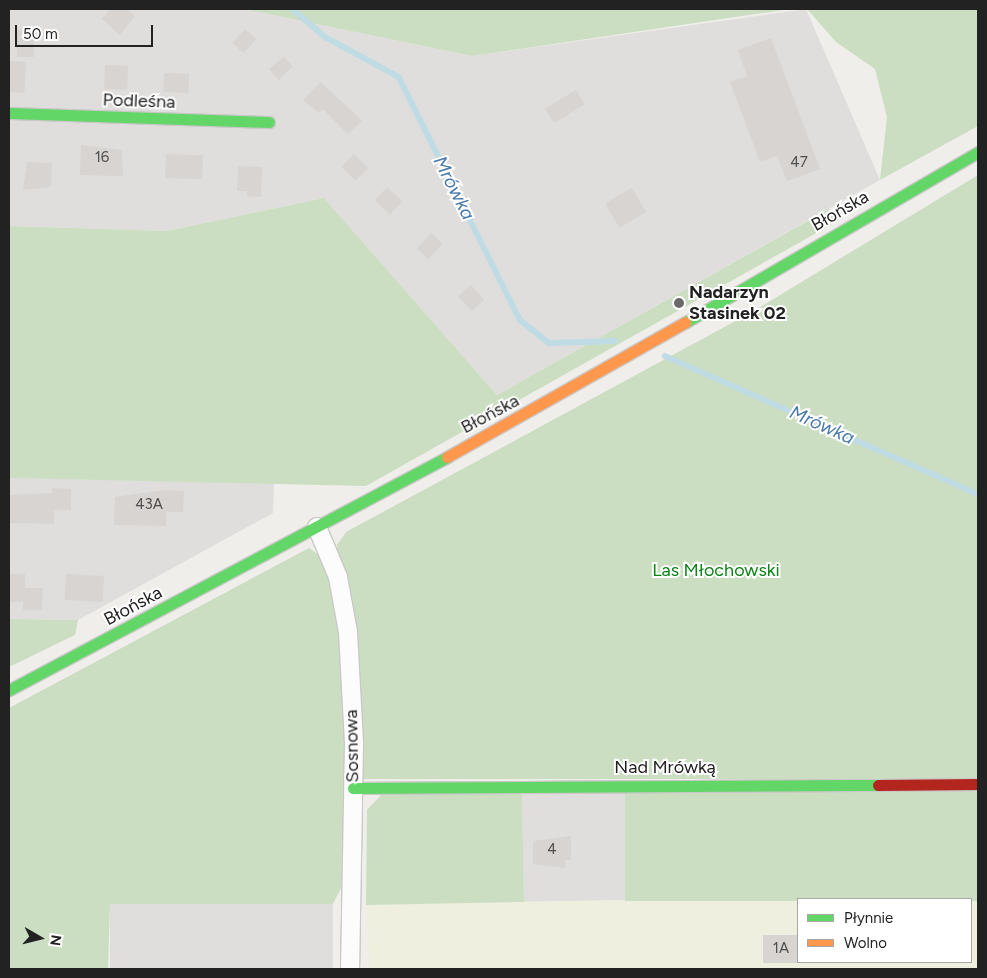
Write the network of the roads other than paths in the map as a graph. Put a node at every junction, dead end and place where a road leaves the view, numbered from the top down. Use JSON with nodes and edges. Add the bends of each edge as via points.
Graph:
{"nodes":[{"id":1,"x":9,"y":113,"type":"edge"},
{"id":2,"x":269,"y":122,"type":"dead end"},
{"id":3,"x":978,"y":152,"type":"edge"},
{"id":4,"x":317,"y":528,"type":"junction"},
{"id":5,"x":9,"y":690,"type":"edge"},
{"id":6,"x":978,"y":784,"type":"edge"},
{"id":7,"x":353,"y":788,"type":"junction"},
{"id":8,"x":350,"y":969,"type":"edge"}],
"edges":[{"from":1,"to":2,"type":"main road","name":"Podleśna"},
{"from":3,"to":4,"type":"main road","name":"Błońska","via":[[535,410]]},
{"from":4,"to":5,"type":"main road","name":"Błońska"},
{"from":4,"to":7,"type":"street","name":"Sosnowa","via":[[344,606],[354,744]]},
{"from":6,"to":7,"type":"main road","name":"Nad Mrówką"},
{"from":7,"to":8,"type":"street","name":"Sosnowa"}]}
